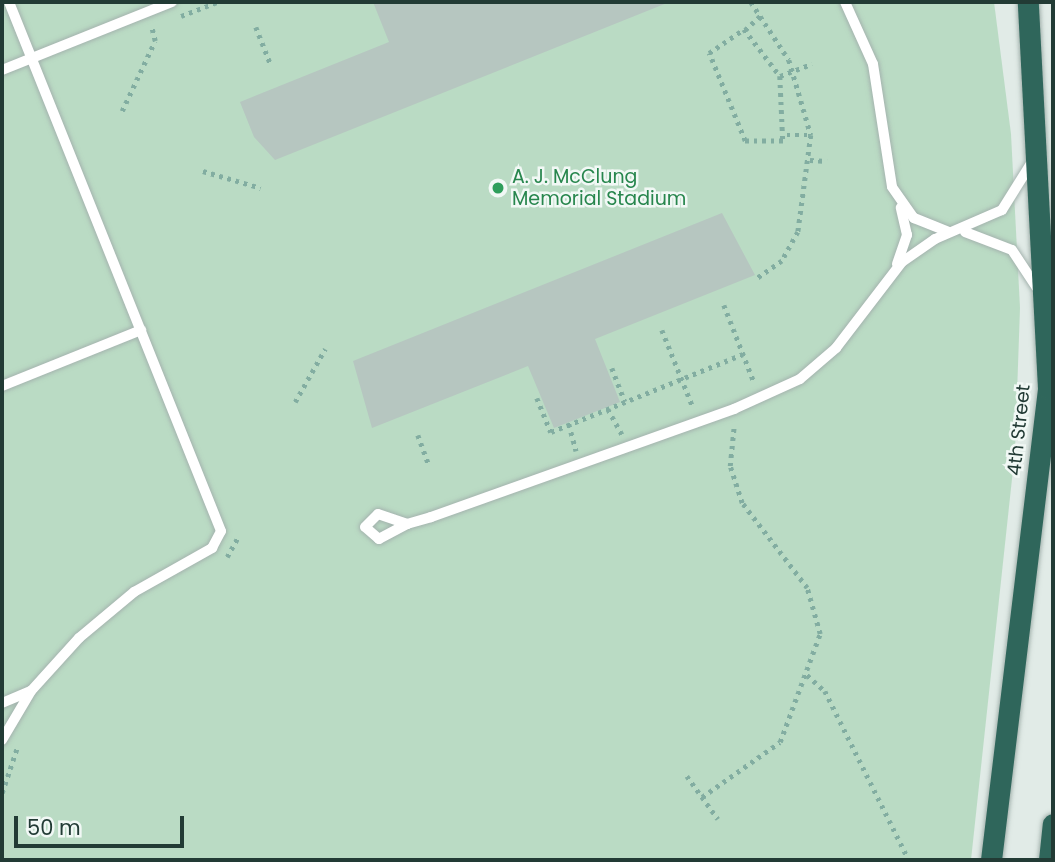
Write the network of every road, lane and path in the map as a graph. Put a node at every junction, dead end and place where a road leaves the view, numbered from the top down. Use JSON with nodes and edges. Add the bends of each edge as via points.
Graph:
{"nodes":[{"id":1,"x":9,"y":2,"type":"edge"},
{"id":2,"x":172,"y":2,"type":"edge"},
{"id":3,"x":751,"y":2,"type":"edge"},
{"id":4,"x":845,"y":2,"type":"edge"},
{"id":5,"x":1028,"y":2,"type":"edge"},
{"id":6,"x":762,"y":14,"type":"junction"},
{"id":7,"x":256,"y":27,"type":"dead end"},
{"id":8,"x":152,"y":28,"type":"dead end"},
{"id":9,"x":745,"y":30,"type":"junction"},
{"id":10,"x":32,"y":58,"type":"junction"},
{"id":11,"x":812,"y":64,"type":"dead end"},
{"id":12,"x":271,"y":65,"type":"dead end"},
{"id":13,"x":2,"y":70,"type":"edge"},
{"id":14,"x":793,"y":71,"type":"junction"},
{"id":15,"x":780,"y":76,"type":"junction"},
{"id":16,"x":122,"y":111,"type":"dead end"},
{"id":17,"x":787,"y":135,"type":"junction"},
{"id":18,"x":811,"y":135,"type":"junction"},
{"id":19,"x":1038,"y":145,"type":"junction"},
{"id":20,"x":810,"y":160,"type":"junction"},
{"id":21,"x":827,"y":160,"type":"dead end"},
{"id":22,"x":203,"y":172,"type":"dead end"},
{"id":23,"x":261,"y":188,"type":"dead end"},
{"id":24,"x":898,"y":201,"type":"junction"},
{"id":25,"x":961,"y":231,"type":"junction"},
{"id":26,"x":949,"y":232,"type":"junction"},
{"id":27,"x":894,"y":270,"type":"junction"},
{"id":28,"x":756,"y":279,"type":"dead end"},
{"id":29,"x":724,"y":305,"type":"dead end"},
{"id":30,"x":1045,"y":310,"type":"junction"},
{"id":31,"x":141,"y":330,"type":"junction"},
{"id":32,"x":662,"y":330,"type":"dead end"},
{"id":33,"x":325,"y":349,"type":"dead end"},
{"id":34,"x":743,"y":354,"type":"junction"},
{"id":35,"x":612,"y":368,"type":"dead end"},
{"id":36,"x":682,"y":379,"type":"junction"},
{"id":37,"x":2,"y":386,"type":"edge"},
{"id":38,"x":760,"y":397,"type":"junction"},
{"id":39,"x":537,"y":398,"type":"dead end"},
{"id":40,"x":295,"y":402,"type":"dead end"},
{"id":41,"x":625,"y":402,"type":"junction"},
{"id":42,"x":608,"y":409,"type":"junction"},
{"id":43,"x":734,"y":409,"type":"junction"},
{"id":44,"x":699,"y":422,"type":"junction"},
{"id":45,"x":569,"y":425,"type":"junction"},
{"id":46,"x":418,"y":435,"type":"dead end"},
{"id":47,"x":629,"y":448,"type":"junction"},
{"id":48,"x":429,"y":465,"type":"dead end"},
{"id":49,"x":580,"y":465,"type":"junction"},
{"id":50,"x":407,"y":524,"type":"dead end"},
{"id":51,"x":238,"y":537,"type":"dead end"},
{"id":52,"x":221,"y":562,"type":"dead end"},
{"id":53,"x":807,"y":675,"type":"junction"},
{"id":54,"x":31,"y":691,"type":"junction"},
{"id":55,"x":2,"y":703,"type":"edge"},
{"id":56,"x":2,"y":740,"type":"edge"},
{"id":57,"x":20,"y":741,"type":"dead end"},
{"id":58,"x":687,"y":776,"type":"dead end"},
{"id":59,"x":2,"y":793,"type":"edge"},
{"id":60,"x":702,"y":797,"type":"junction"},
{"id":61,"x":718,"y":820,"type":"dead end"},
{"id":62,"x":1053,"y":824,"type":"edge"},
{"id":63,"x":909,"y":860,"type":"edge"},
{"id":64,"x":991,"y":860,"type":"edge"},
{"id":65,"x":1049,"y":860,"type":"edge"}],
"edges":[{"from":1,"to":10,"type":"lane"},
{"from":2,"to":10,"type":"lane"},
{"from":3,"to":6,"type":"path"},
{"from":4,"to":24,"type":"lane","via":[[873,64],[889,176]]},
{"from":5,"to":19,"type":"highway","name":"4th Street"},
{"from":6,"to":9,"type":"path"},
{"from":6,"to":14,"type":"path"},
{"from":7,"to":12,"type":"path"},
{"from":8,"to":16,"type":"path","via":[[155,43]]},
{"from":9,"to":15,"type":"path"},
{"from":9,"to":17,"type":"path","via":[[734,31],[709,53],[745,141],[778,142]]},
{"from":10,"to":13,"type":"lane"},
{"from":10,"to":31,"type":"lane"},
{"from":11,"to":14,"type":"path"},
{"from":14,"to":15,"type":"path"},
{"from":14,"to":18,"type":"path"},
{"from":15,"to":17,"type":"path"},
{"from":17,"to":18,"type":"path"},
{"from":18,"to":20,"type":"path"},
{"from":19,"to":25,"type":"lane","via":[[1010,202]]},
{"from":19,"to":30,"type":"highway","name":"4th Street"},
{"from":20,"to":21,"type":"path"},
{"from":20,"to":28,"type":"path","via":[[792,247]]},
{"from":22,"to":23,"type":"path"},
{"from":24,"to":26,"type":"lane","via":[[924,224]]},
{"from":24,"to":27,"type":"lane","via":[[907,235]]},
{"from":25,"to":26,"type":"lane"},
{"from":25,"to":30,"type":"lane","via":[[1012,250]]},
{"from":26,"to":27,"type":"lane"},
{"from":27,"to":38,"type":"lane","via":[[836,348],[800,379]]},
{"from":29,"to":34,"type":"path"},
{"from":30,"to":64,"type":"highway","name":"4th Street","via":[[1048,388]]},
{"from":31,"to":37,"type":"lane"},
{"from":31,"to":54,"type":"lane","via":[[221,536],[212,548],[109,611]]},
{"from":32,"to":36,"type":"path"},
{"from":33,"to":40,"type":"path"},
{"from":34,"to":36,"type":"path"},
{"from":34,"to":38,"type":"path"},
{"from":35,"to":41,"type":"path"},
{"from":36,"to":41,"type":"path"},
{"from":36,"to":44,"type":"path"},
{"from":38,"to":43,"type":"lane"},
{"from":39,"to":45,"type":"path","via":[[551,432]]},
{"from":41,"to":42,"type":"path"},
{"from":42,"to":45,"type":"path"},
{"from":42,"to":47,"type":"path"},
{"from":43,"to":44,"type":"lane"},
{"from":43,"to":53,"type":"path","via":[[728,453],[741,503],[807,588],[819,621]]},
{"from":44,"to":47,"type":"lane"},
{"from":45,"to":49,"type":"path"},
{"from":46,"to":48,"type":"path"},
{"from":47,"to":49,"type":"lane"},
{"from":49,"to":50,"type":"lane"},
{"from":51,"to":52,"type":"path"},
{"from":53,"to":60,"type":"path","via":[[779,744]]},
{"from":53,"to":63,"type":"path","via":[[825,691]]},
{"from":54,"to":55,"type":"lane"},
{"from":54,"to":56,"type":"lane"},
{"from":57,"to":59,"type":"path"},
{"from":58,"to":60,"type":"path"},
{"from":60,"to":61,"type":"path"},
{"from":62,"to":65,"type":"highway"}]}
